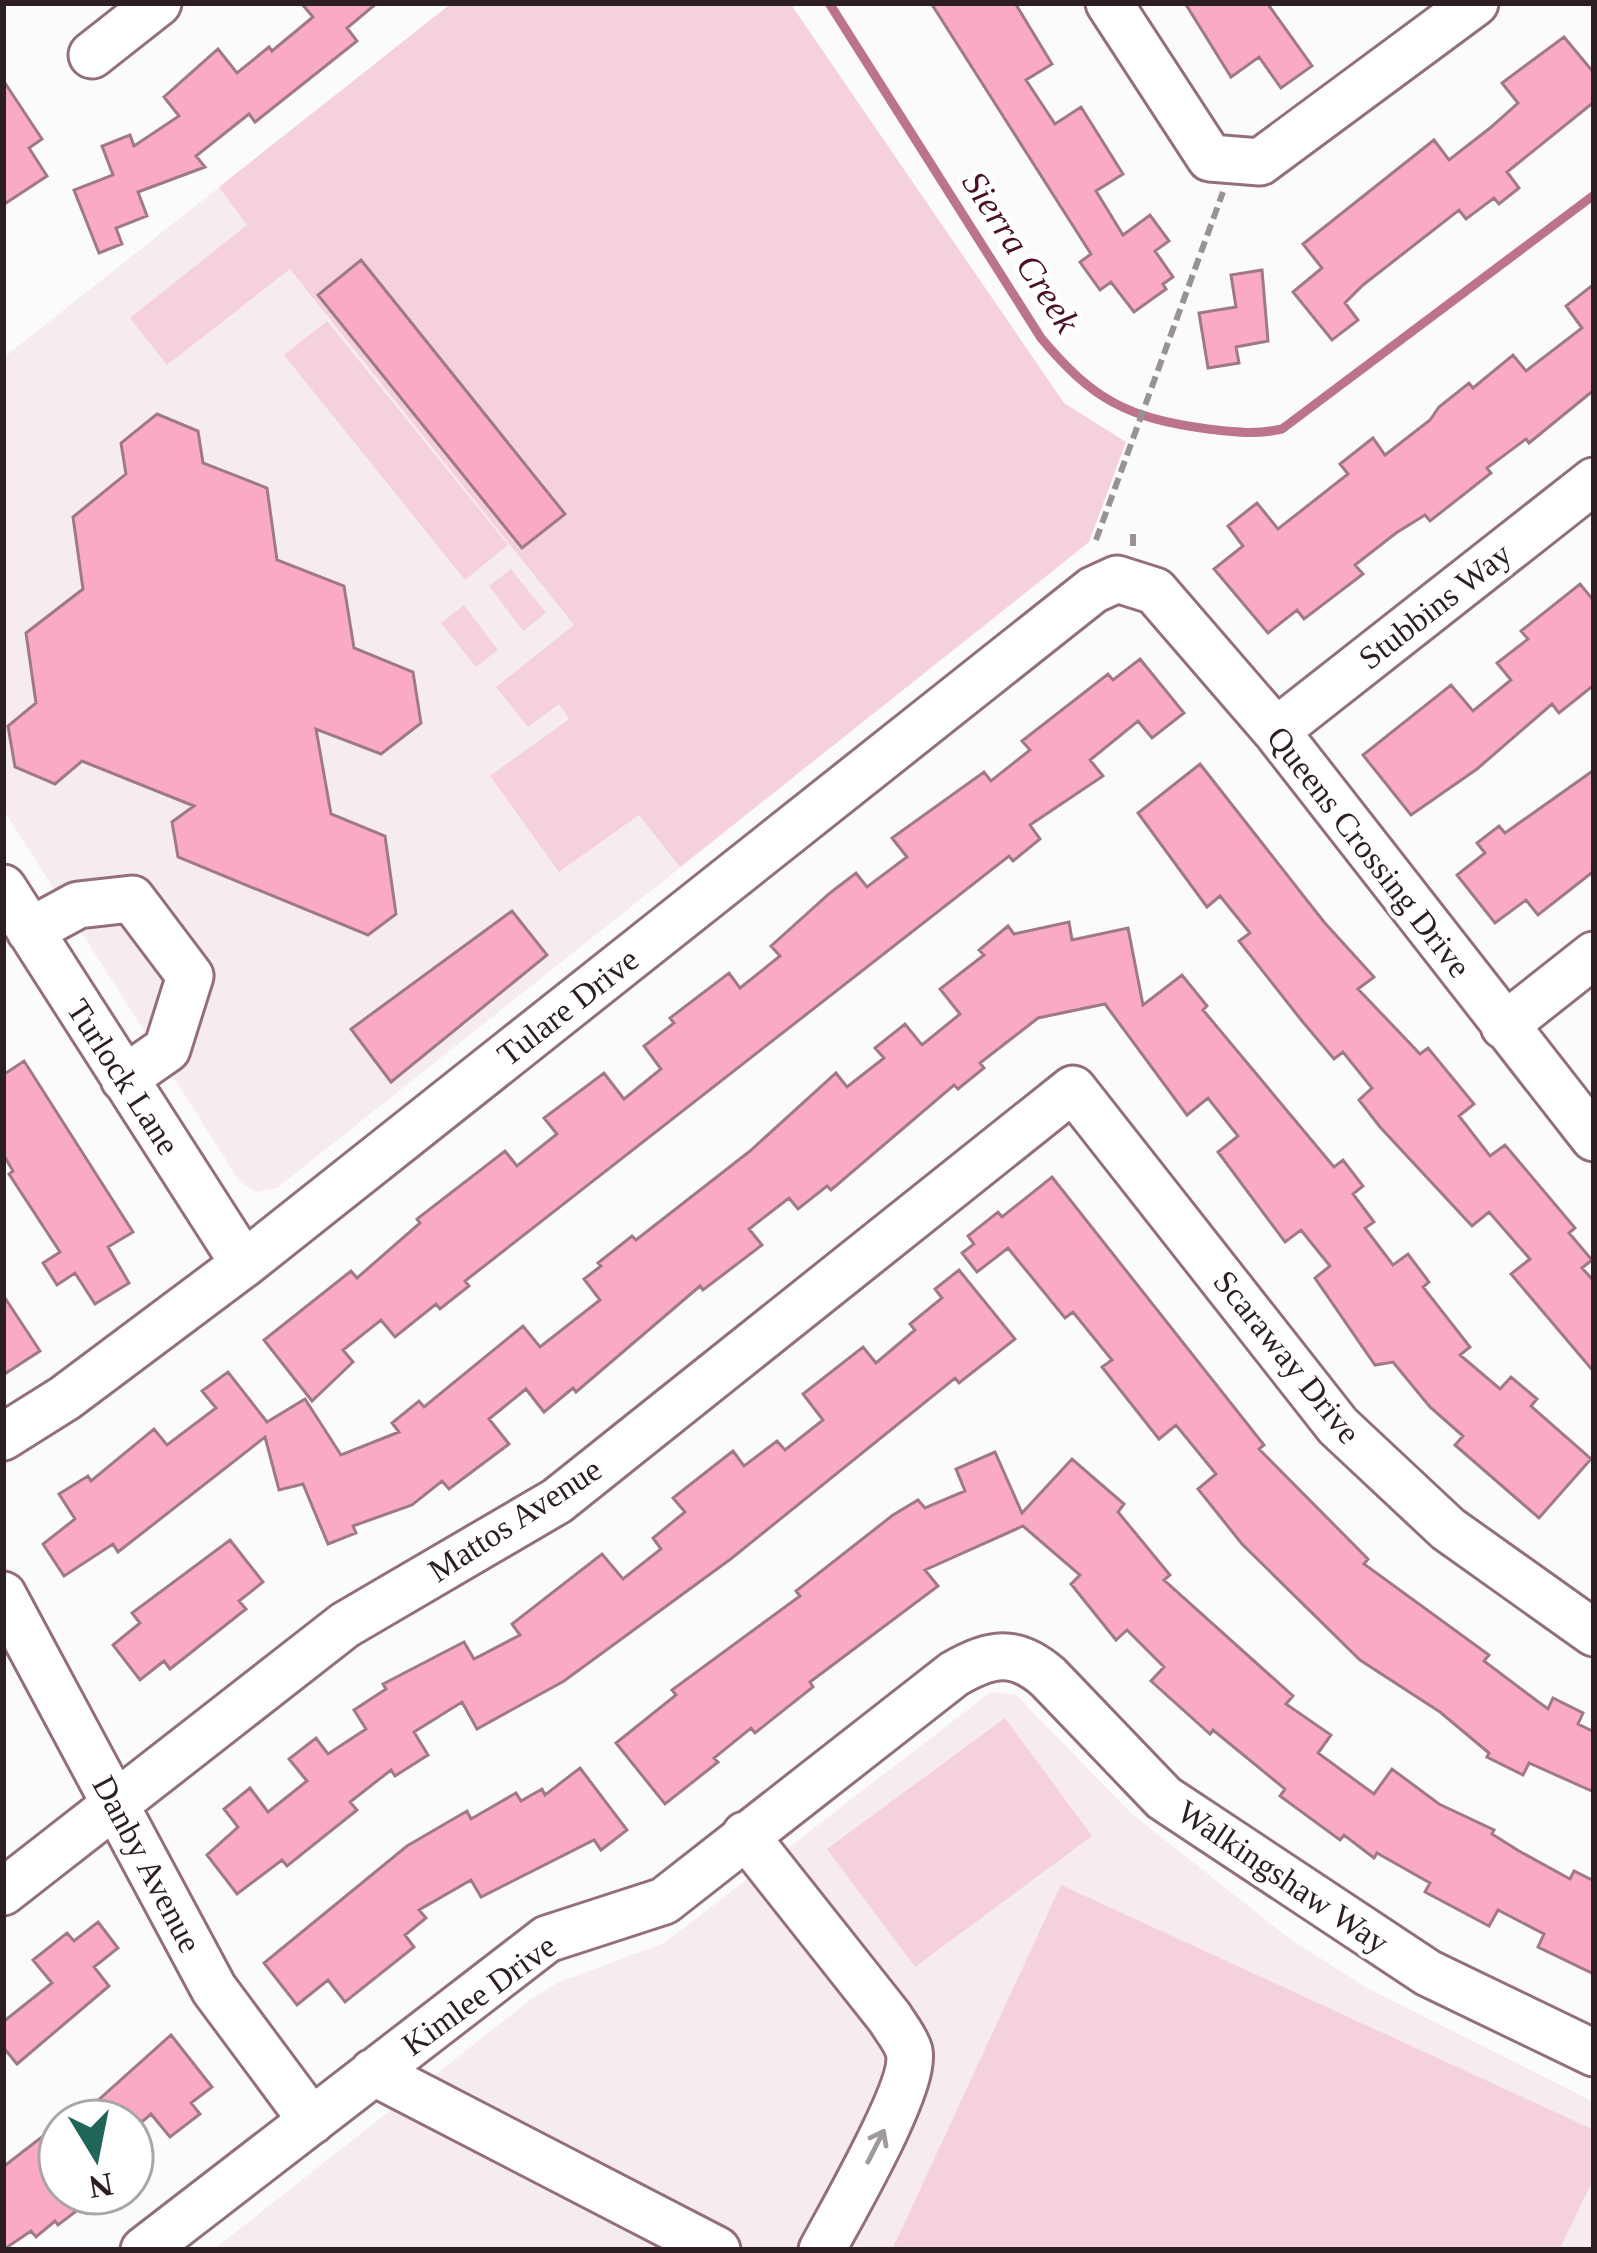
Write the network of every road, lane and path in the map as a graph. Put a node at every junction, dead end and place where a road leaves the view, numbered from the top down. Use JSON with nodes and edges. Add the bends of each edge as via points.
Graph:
{"nodes":[{"id":1,"x":158,"y":3,"type":"edge"},
{"id":2,"x":1109,"y":3,"type":"edge"},
{"id":3,"x":1475,"y":3,"type":"edge"},
{"id":4,"x":92,"y":55,"type":"dead end"},
{"id":5,"x":1234,"y":160,"type":"junction"},
{"id":6,"x":1594,"y":481,"type":"edge"},
{"id":7,"x":1096,"y":539,"type":"dead end"},
{"id":8,"x":1131,"y":579,"type":"joint"},
{"id":9,"x":1276,"y":731,"type":"junction"},
{"id":10,"x":3,"y":889,"type":"edge"},
{"id":11,"x":30,"y":931,"type":"junction"},
{"id":12,"x":1594,"y":955,"type":"edge"},
{"id":13,"x":1504,"y":1025,"type":"junction"},
{"id":14,"x":124,"y":1079,"type":"junction"},
{"id":15,"x":1073,"y":1089,"type":"joint"},
{"id":16,"x":1594,"y":1138,"type":"edge"},
{"id":17,"x":244,"y":1264,"type":"junction"},
{"id":18,"x":3,"y":1437,"type":"edge"},
{"id":19,"x":3,"y":1595,"type":"edge"},
{"id":20,"x":1594,"y":1633,"type":"edge"},
{"id":21,"x":1008,"y":1654,"type":"joint"},
{"id":22,"x":115,"y":1805,"type":"junction"},
{"id":23,"x":745,"y":1834,"type":"junction"},
{"id":24,"x":3,"y":1892,"type":"edge"},
{"id":25,"x":1594,"y":2053,"type":"edge"},
{"id":26,"x":373,"y":2072,"type":"junction"},
{"id":27,"x":312,"y":2121,"type":"junction"},
{"id":28,"x":715,"y":2249,"type":"edge"},
{"id":29,"x":144,"y":2250,"type":"edge"},
{"id":30,"x":822,"y":2250,"type":"edge"}],
"edges":[{"from":1,"to":4,"type":"street"},
{"from":2,"to":5,"type":"street","via":[[1210,158]]},
{"from":3,"to":5,"type":"street","via":[[1260,162]]},
{"from":5,"to":7,"type":"path"},
{"from":6,"to":9,"type":"street","name":"Stubbins Way"},
{"from":8,"to":9,"type":"street","name":"Queens Crossing Drive","via":[[1155,591]]},
{"from":8,"to":17,"type":"street","name":"Tulare Drive","via":[[1093,590]]},
{"from":9,"to":13,"type":"street","name":"Queens Crossing Drive"},
{"from":10,"to":11,"type":"street","name":"Turlock Lane"},
{"from":11,"to":14,"type":"street","name":"Turlock Lane"},
{"from":11,"to":14,"type":"street","via":[[78,905],[132,899],[190,976],[167,1049]]},
{"from":12,"to":13,"type":"street"},
{"from":13,"to":16,"type":"street","name":"Queens Crossing Drive"},
{"from":14,"to":17,"type":"street","name":"Turlock Lane"},
{"from":15,"to":20,"type":"street","name":"Scaraway Drive","via":[[1338,1426],[1448,1529]]},
{"from":15,"to":22,"type":"street","name":"Mattos Avenue","via":[[556,1501],[345,1625]]},
{"from":17,"to":18,"type":"street","name":"Tulare Drive"},
{"from":19,"to":22,"type":"street","name":"Danby Avenue"},
{"from":21,"to":23,"type":"street","name":"Kimlee Drive","via":[[954,1674]]},
{"from":21,"to":25,"type":"street","name":"Walkingshaw Way","via":[[1048,1677],[1183,1811],[1428,1973]]},
{"from":22,"to":24,"type":"street","name":"Mattos Avenue"},
{"from":22,"to":27,"type":"street","name":"Danby Avenue","via":[[214,1989]]},
{"from":23,"to":26,"type":"street","name":"Kimlee Drive","via":[[664,1901],[547,1939]]},
{"from":30,"to":23,"type":"street","one_way":true,"via":[[893,2112],[909,2050]]},
{"from":26,"to":27,"type":"street","name":"Kimlee Drive"},
{"from":26,"to":28,"type":"street"},
{"from":27,"to":29,"type":"street","name":"Kimlee Drive"}]}
